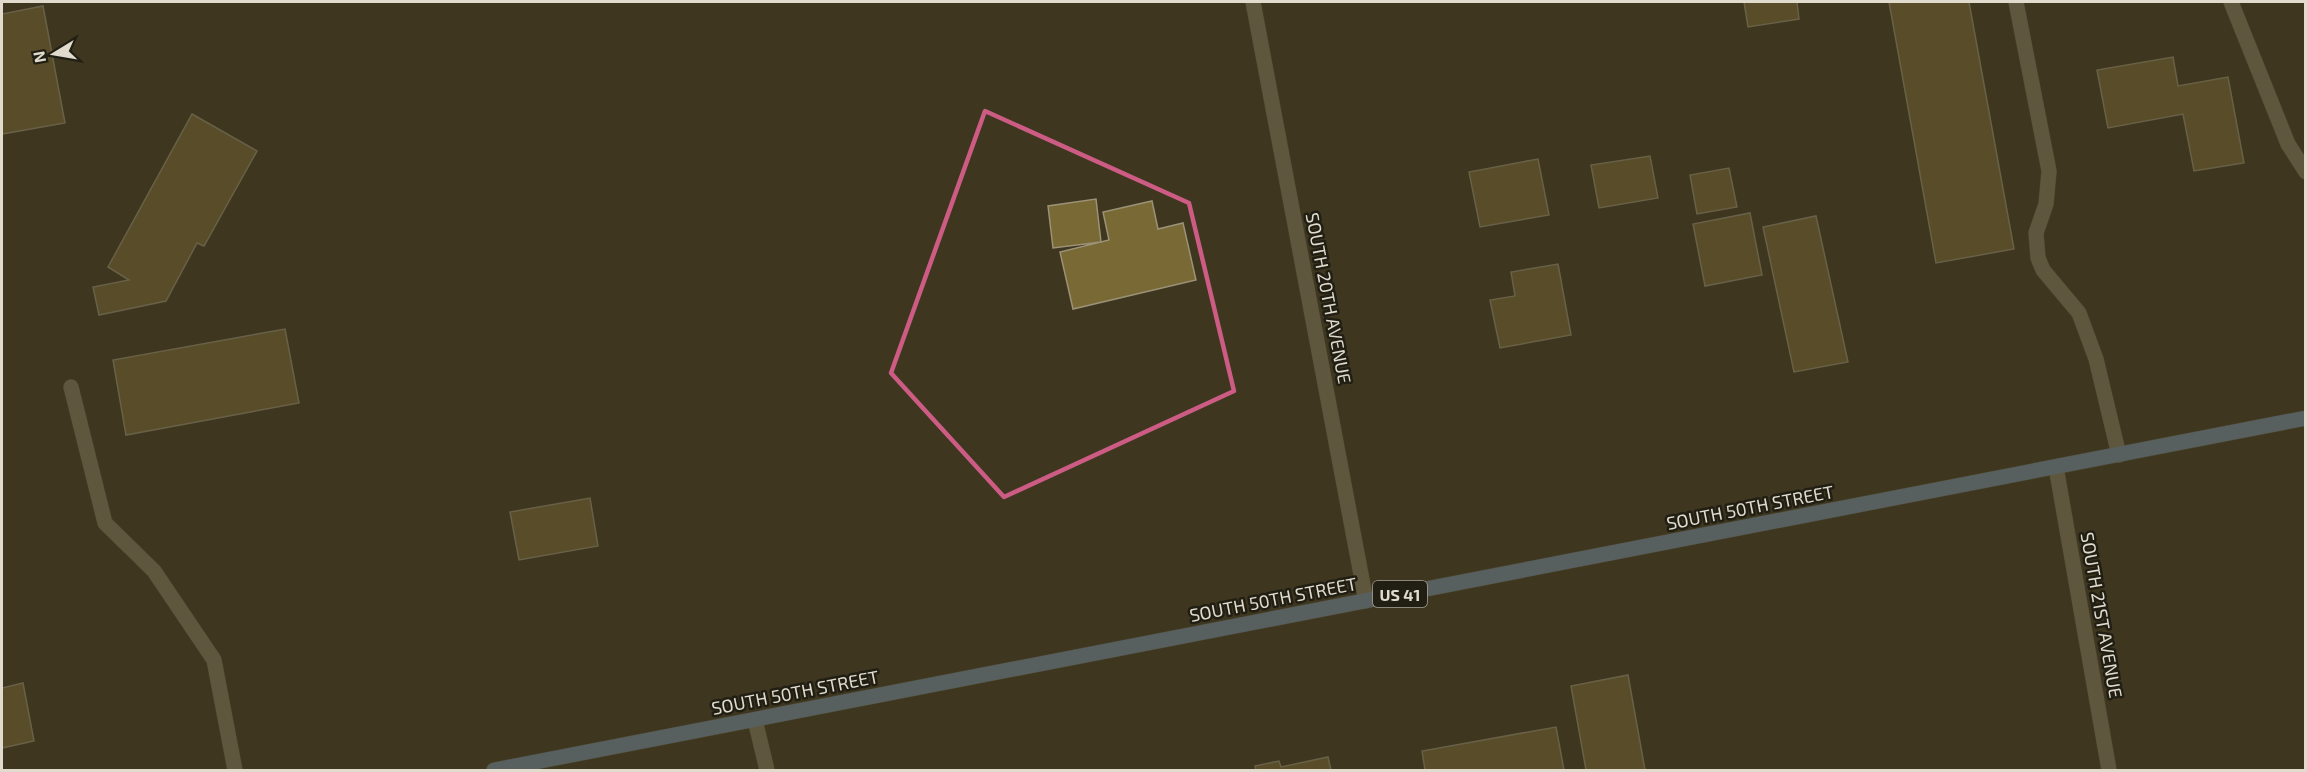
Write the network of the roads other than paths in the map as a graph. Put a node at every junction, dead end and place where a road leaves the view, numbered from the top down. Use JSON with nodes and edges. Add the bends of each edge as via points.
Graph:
{"nodes":[{"id":1,"x":1253,"y":2,"type":"edge"},
{"id":2,"x":2016,"y":2,"type":"edge"},
{"id":3,"x":2231,"y":2,"type":"edge"},
{"id":4,"x":2306,"y":172,"type":"edge"},
{"id":5,"x":71,"y":387,"type":"dead end"},
{"id":6,"x":2306,"y":418,"type":"edge"},
{"id":7,"x":2119,"y":455,"type":"junction"},
{"id":8,"x":2056,"y":467,"type":"junction"},
{"id":9,"x":1366,"y":601,"type":"junction"},
{"id":10,"x":755,"y":720,"type":"junction"},
{"id":11,"x":235,"y":771,"type":"edge"},
{"id":12,"x":494,"y":771,"type":"edge"},
{"id":13,"x":767,"y":771,"type":"edge"},
{"id":14,"x":2109,"y":771,"type":"edge"}],
"edges":[{"from":1,"to":9,"type":"street","name":"SOUTH 20TH AVENUE"},
{"from":2,"to":7,"type":"street","via":[[2049,171],[2046,204],[2036,232],[2038,258],[2043,270],[2079,313],[2096,358]]},
{"from":3,"to":4,"type":"street","via":[[2288,144]]},
{"from":5,"to":11,"type":"street","via":[[105,523],[154,570],[214,660]]},
{"from":6,"to":7,"type":"main road","name":"SOUTH 50TH STREET","number":"US 41"},
{"from":7,"to":8,"type":"main road","name":"SOUTH 50TH STREET","number":"US 41"},
{"from":8,"to":9,"type":"main road","name":"SOUTH 50TH STREET","number":"US 41"},
{"from":8,"to":14,"type":"street","name":"SOUTH 21ST AVENUE"},
{"from":9,"to":10,"type":"main road","name":"SOUTH 50TH STREET","number":"US 41"},
{"from":10,"to":12,"type":"main road","name":"SOUTH 50TH STREET","number":"US 41"},
{"from":10,"to":13,"type":"street"}]}
